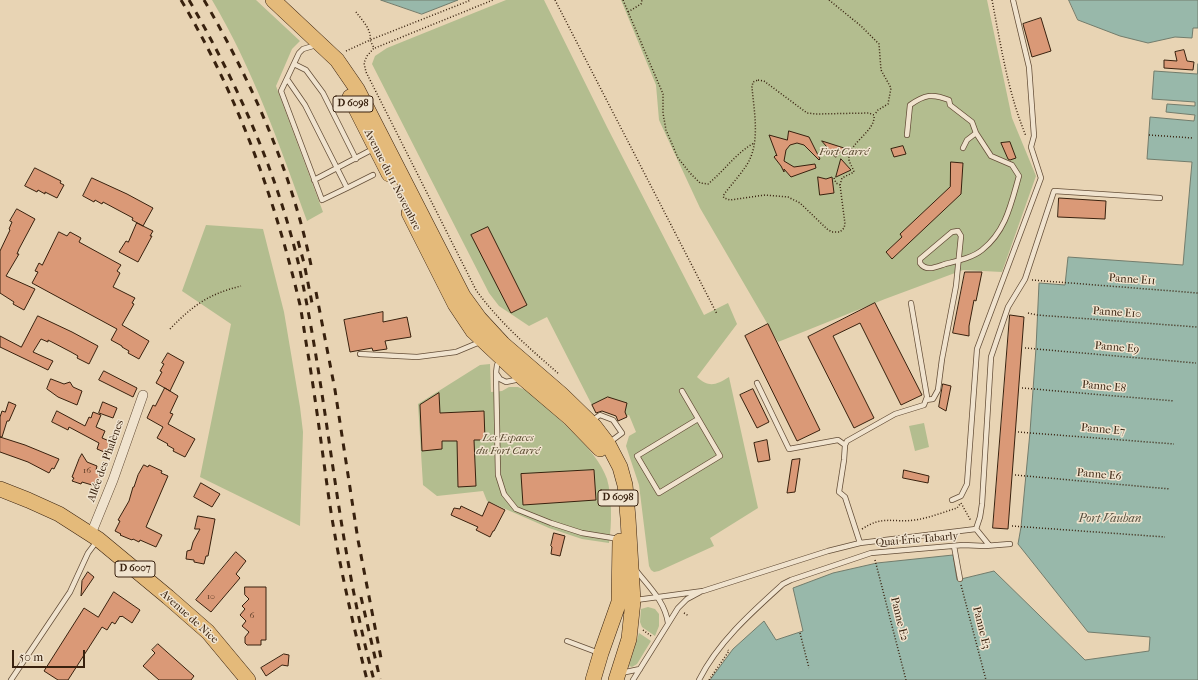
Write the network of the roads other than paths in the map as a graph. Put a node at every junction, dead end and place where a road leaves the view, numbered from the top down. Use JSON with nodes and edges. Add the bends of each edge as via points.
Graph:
{"nodes":[{"id":1,"x":1013,"y":0,"type":"edge"},
{"id":2,"x":274,"y":1,"type":"edge"},
{"id":3,"x":313,"y":46,"type":"junction"},
{"id":4,"x":294,"y":64,"type":"junction"},
{"id":5,"x":287,"y":79,"type":"junction"},
{"id":6,"x":976,"y":133,"type":"junction"},
{"id":7,"x":907,"y":135,"type":"dead end"},
{"id":8,"x":375,"y":148,"type":"junction"},
{"id":9,"x":963,"y":148,"type":"dead end"},
{"id":10,"x":356,"y":158,"type":"junction"},
{"id":11,"x":337,"y":168,"type":"junction"},
{"id":12,"x":373,"y":175,"type":"dead end"},
{"id":13,"x":314,"y":180,"type":"junction"},
{"id":14,"x":406,"y":186,"type":"junction"},
{"id":15,"x":347,"y":188,"type":"junction"},
{"id":16,"x":1160,"y":198,"type":"dead end"},
{"id":17,"x":959,"y":260,"type":"junction"},
{"id":18,"x":911,"y":303,"type":"dead end"},
{"id":19,"x":483,"y":341,"type":"junction"},
{"id":20,"x":360,"y":354,"type":"dead end"},
{"id":21,"x":502,"y":359,"type":"junction"},
{"id":22,"x":496,"y":373,"type":"junction"},
{"id":23,"x":523,"y":378,"type":"junction"},
{"id":24,"x":555,"y":380,"type":"junction"},
{"id":25,"x":506,"y":382,"type":"junction"},
{"id":26,"x":757,"y":383,"type":"dead end"},
{"id":27,"x":496,"y":389,"type":"junction"},
{"id":28,"x":682,"y":391,"type":"dead end"},
{"id":29,"x":143,"y":395,"type":"dead end"},
{"id":30,"x":926,"y":400,"type":"junction"},
{"id":31,"x":698,"y":419,"type":"junction"},
{"id":32,"x":590,"y":422,"type":"junction"},
{"id":33,"x":608,"y":444,"type":"junction"},
{"id":34,"x":844,"y":445,"type":"junction"},
{"id":35,"x":0,"y":489,"type":"edge"},
{"id":36,"x":952,"y":500,"type":"dead end"},
{"id":37,"x":976,"y":529,"type":"junction"},
{"id":38,"x":94,"y":537,"type":"junction"},
{"id":39,"x":620,"y":540,"type":"junction"},
{"id":40,"x":860,"y":543,"type":"junction"},
{"id":41,"x":1010,"y":544,"type":"dead end"},
{"id":42,"x":987,"y":545,"type":"junction"},
{"id":43,"x":954,"y":546,"type":"junction"},
{"id":44,"x":631,"y":564,"type":"junction"},
{"id":45,"x":960,"y":580,"type":"road end"},
{"id":46,"x":703,"y":591,"type":"junction"},
{"id":47,"x":658,"y":597,"type":"junction"},
{"id":48,"x":633,"y":601,"type":"junction"},
{"id":49,"x":668,"y":623,"type":"junction"},
{"id":50,"x":567,"y":641,"type":"dead end"},
{"id":51,"x":605,"y":642,"type":"junction"},
{"id":52,"x":640,"y":669,"type":"junction"},
{"id":53,"x":618,"y":676,"type":"edge"},
{"id":54,"x":11,"y":680,"type":"edge"},
{"id":55,"x":248,"y":680,"type":"edge"},
{"id":56,"x":593,"y":680,"type":"edge"},
{"id":57,"x":633,"y":680,"type":"edge"},
{"id":58,"x":699,"y":680,"type":"edge"}],
"edges":[{"from":1,"to":36,"type":"lane","via":[[1029,67],[1034,136],[1031,147],[1041,178],[977,349],[967,484],[961,496]]},
{"from":2,"to":3,"type":"main road","name":"Avenue du 11 Novembre","number":"D 6098"},
{"from":2,"to":14,"type":"main road","name":"Avenue du 11 Novembre","number":"D 6098","via":[[334,57],[357,89]]},
{"from":3,"to":4,"type":"lane","via":[[303,49]]},
{"from":3,"to":8,"type":"main road","name":"Avenue du 11 Novembre","number":"D 6098","via":[[330,65],[348,93]]},
{"from":4,"to":5,"type":"lane"},
{"from":4,"to":10,"type":"lane","via":[[306,70],[323,92]]},
{"from":5,"to":11,"type":"lane","via":[[305,105]]},
{"from":5,"to":13,"type":"lane","via":[[281,91]]},
{"from":6,"to":7,"type":"lane","via":[[972,122],[950,105],[949,100],[938,95],[923,96],[910,105]]},
{"from":6,"to":9,"type":"lane","via":[[967,140]]},
{"from":6,"to":17,"type":"lane","via":[[991,156],[1012,165],[1019,176],[1000,232],[982,250]]},
{"from":8,"to":10,"type":"lane"},
{"from":8,"to":14,"type":"main road","via":[[384,148]]},
{"from":8,"to":19,"type":"main road","name":"Avenue du 11 Novembre","number":"D 6098","via":[[455,304]]},
{"from":10,"to":11,"type":"lane"},
{"from":11,"to":13,"type":"lane"},
{"from":11,"to":15,"type":"lane"},
{"from":12,"to":15,"type":"lane"},
{"from":13,"to":15,"type":"lane","via":[[322,200]]},
{"from":14,"to":24,"type":"main road","name":"Avenue du 11 Novembre","number":"D 6098","via":[[463,296],[478,318],[508,348]]},
{"from":16,"to":37,"type":"lane","via":[[1054,191],[1025,279],[1008,307],[991,357],[982,504]]},
{"from":17,"to":17,"type":"lane","via":[[929,269],[920,263],[920,259],[946,236],[958,231],[961,236]]},
{"from":17,"to":30,"type":"lane","via":[[938,390],[933,399]]},
{"from":18,"to":30,"type":"lane"},
{"from":19,"to":20,"type":"lane","via":[[456,352],[417,357]]},
{"from":19,"to":21,"type":"main road","name":"Avenue du 11 Novembre","number":"D 6098"},
{"from":21,"to":22,"type":"lane","via":[[497,365]]},
{"from":21,"to":23,"type":"main road","name":"Avenue du 11 Novembre","number":"D 6098"},
{"from":21,"to":24,"type":"main road","via":[[509,357],[516,361],[538,380]]},
{"from":22,"to":25,"type":"lane"},
{"from":22,"to":27,"type":"lane"},
{"from":23,"to":25,"type":"lane"},
{"from":23,"to":39,"type":"main road","name":"Avenue du 11 Novembre","number":"D 6098","via":[[570,418],[597,444],[607,458],[618,493]]},
{"from":24,"to":32,"type":"main road","name":"Avenue du 11 Novembre","number":"D 6098"},
{"from":25,"to":27,"type":"lane"},
{"from":26,"to":34,"type":"lane","via":[[789,449],[838,440]]},
{"from":27,"to":39,"type":"lane","via":[[498,475],[504,494],[516,509],[582,533]]},
{"from":28,"to":31,"type":"lane"},
{"from":29,"to":38,"type":"street","name":"Allée des Phalènes"},
{"from":30,"to":34,"type":"lane","via":[[924,405],[895,414]]},
{"from":31,"to":31,"type":"lane","via":[[720,456],[659,493],[637,456]]},
{"from":32,"to":33,"type":"main road","name":"Avenue du 11 Novembre","number":"D 6098"},
{"from":32,"to":33,"type":"lane","via":[[600,415],[613,420],[622,433]]},
{"from":33,"to":44,"type":"main road","name":"Avenue du 11 Novembre","number":"D 6098","via":[[620,467],[625,485]]},
{"from":34,"to":40,"type":"lane","via":[[839,492],[845,497]]},
{"from":35,"to":38,"type":"main road","name":"Avenue de Nice","number":"D 6007","via":[[44,506]]},
{"from":37,"to":40,"type":"lane"},
{"from":37,"to":42,"type":"lane"},
{"from":38,"to":54,"type":"lane","via":[[70,592]]},
{"from":38,"to":55,"type":"main road","name":"Avenue de Nice","number":"D 6007","via":[[208,632]]},
{"from":39,"to":51,"type":"main road","name":"Avenue du 11 Novembre","number":"D 6098","via":[[619,602]]},
{"from":40,"to":46,"type":"lane"},
{"from":41,"to":42,"type":"lane","name":"Quai Éric Tabarly"},
{"from":42,"to":43,"type":"lane","name":"Quai Éric Tabarly"},
{"from":43,"to":45,"type":"lane"},
{"from":43,"to":58,"type":"lane","name":"Quai Éric Tabarly","via":[[871,553],[784,584],[738,626],[704,669]]},
{"from":44,"to":47,"type":"lane"},
{"from":44,"to":48,"type":"main road","name":"Avenue du 11 Novembre","number":"D 6098"},
{"from":46,"to":47,"type":"lane"},
{"from":46,"to":49,"type":"lane","via":[[678,608]]},
{"from":47,"to":48,"type":"lane"},
{"from":47,"to":49,"type":"lane","via":[[667,613]]},
{"from":48,"to":51,"type":"main road","via":[[619,615]]},
{"from":48,"to":53,"type":"main road","name":"Avenue du 11 Novembre","number":"D 6098","via":[[629,639]]},
{"from":49,"to":52,"type":"lane"},
{"from":50,"to":51,"type":"lane"},
{"from":51,"to":53,"type":"main road","via":[[612,667]]},
{"from":51,"to":56,"type":"main road","name":"Avenue du 11 Novembre","number":"D 6098"},
{"from":52,"to":53,"type":"lane"},
{"from":52,"to":57,"type":"lane"}]}
